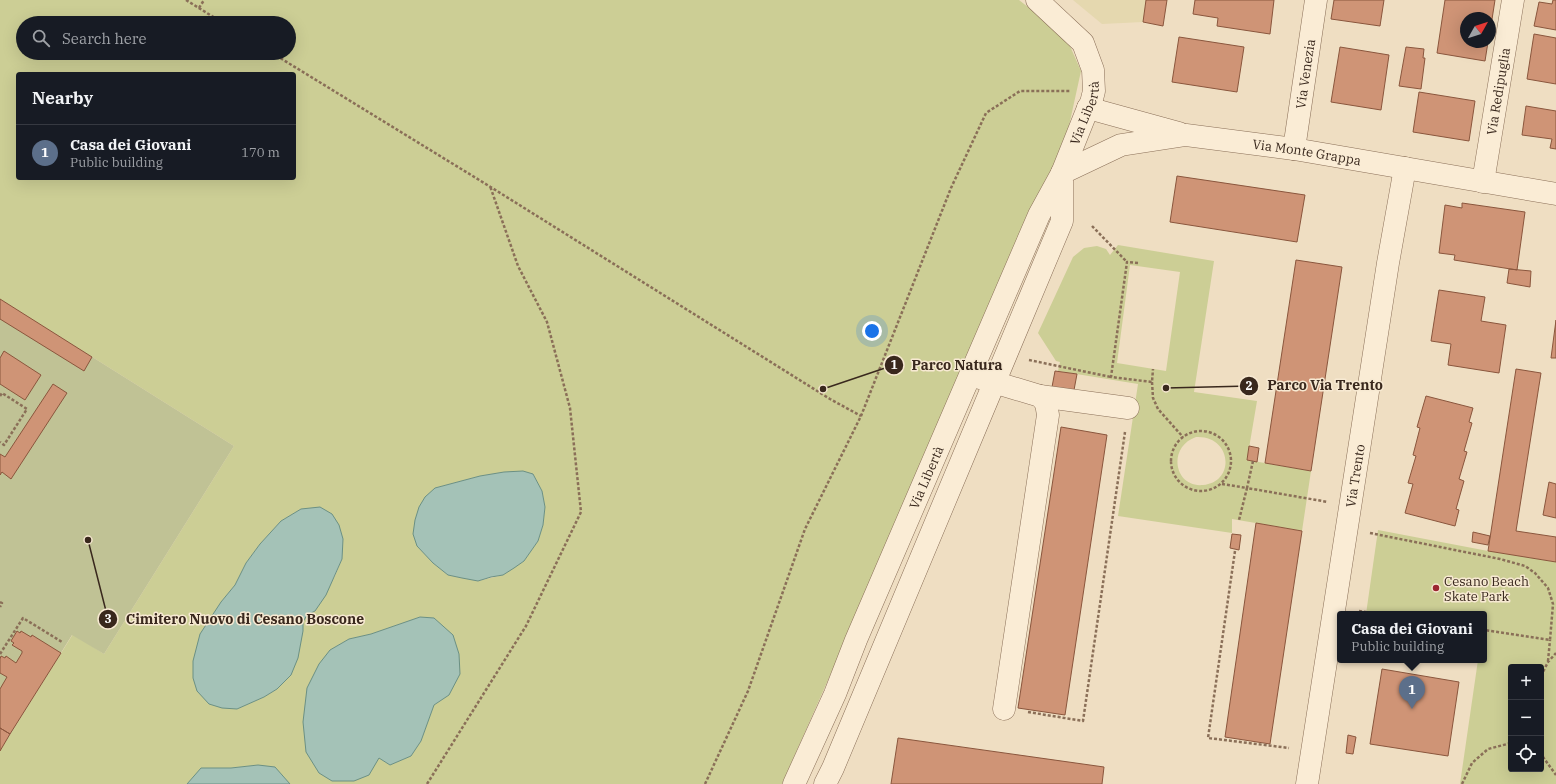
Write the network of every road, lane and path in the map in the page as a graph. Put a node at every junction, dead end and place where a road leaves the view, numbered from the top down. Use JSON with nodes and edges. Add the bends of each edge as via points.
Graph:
{"nodes":[{"id":1,"x":186,"y":0,"type":"edge"},
{"id":2,"x":204,"y":0,"type":"edge"},
{"id":3,"x":1037,"y":0,"type":"edge"},
{"id":4,"x":1316,"y":0,"type":"edge"},
{"id":5,"x":1513,"y":0,"type":"edge"},
{"id":6,"x":199,"y":8,"type":"junction"},
{"id":7,"x":212,"y":16,"type":"edge"},
{"id":8,"x":283,"y":60,"type":"edge"},
{"id":9,"x":1059,"y":90,"type":"dead end"},
{"id":10,"x":1088,"y":108,"type":"junction"},
{"id":11,"x":1186,"y":135,"type":"junction"},
{"id":12,"x":1294,"y":148,"type":"junction"},
{"id":13,"x":1405,"y":168,"type":"junction"},
{"id":14,"x":1062,"y":173,"type":"junction"},
{"id":15,"x":1483,"y":182,"type":"junction"},
{"id":16,"x":489,"y":186,"type":"junction"},
{"id":17,"x":1556,"y":194,"type":"edge"},
{"id":18,"x":1092,"y":226,"type":"dead end"},
{"id":19,"x":1127,"y":262,"type":"junction"},
{"id":20,"x":1138,"y":263,"type":"dead end"},
{"id":21,"x":1006,"y":356,"type":"junction"},
{"id":22,"x":1153,"y":369,"type":"dead end"},
{"id":23,"x":970,"y":375,"type":"junction"},
{"id":24,"x":1110,"y":376,"type":"junction"},
{"id":25,"x":1152,"y":382,"type":"junction"},
{"id":26,"x":994,"y":383,"type":"junction"},
{"id":27,"x":1,"y":393,"type":"edge"},
{"id":28,"x":1040,"y":396,"type":"junction"},
{"id":29,"x":1128,"y":408,"type":"joint"},
{"id":30,"x":861,"y":416,"type":"junction"},
{"id":31,"x":1183,"y":437,"type":"junction"},
{"id":32,"x":0,"y":442,"type":"edge"},
{"id":33,"x":1252,"y":461,"type":"dead end"},
{"id":34,"x":1222,"y":484,"type":"junction"},
{"id":35,"x":1247,"y":488,"type":"junction"},
{"id":36,"x":1350,"y":506,"type":"junction"},
{"id":37,"x":1240,"y":520,"type":"dead end"},
{"id":38,"x":1346,"y":528,"type":"junction"},
{"id":39,"x":1235,"y":551,"type":"dead end"},
{"id":40,"x":0,"y":602,"type":"edge"},
{"id":41,"x":1555,"y":604,"type":"edge"},
{"id":42,"x":0,"y":606,"type":"edge"},
{"id":43,"x":1487,"y":630,"type":"edge"},
{"id":44,"x":1550,"y":640,"type":"junction"},
{"id":45,"x":62,"y":642,"type":"dead end"},
{"id":46,"x":1556,"y":653,"type":"edge"},
{"id":47,"x":0,"y":654,"type":"edge"},
{"id":48,"x":1548,"y":662,"type":"junction"},
{"id":49,"x":1544,"y":670,"type":"edge"},
{"id":50,"x":1004,"y":709,"type":"joint"},
{"id":51,"x":1508,"y":744,"type":"edge"},
{"id":52,"x":1312,"y":751,"type":"junction"},
{"id":53,"x":1544,"y":759,"type":"edge"},
{"id":54,"x":1556,"y":775,"type":"edge"},
{"id":55,"x":427,"y":784,"type":"edge"},
{"id":56,"x":705,"y":784,"type":"edge"},
{"id":57,"x":794,"y":784,"type":"edge"},
{"id":58,"x":825,"y":784,"type":"edge"},
{"id":59,"x":1307,"y":784,"type":"edge"},
{"id":60,"x":1462,"y":784,"type":"edge"}],
"edges":[{"from":1,"to":6,"type":"path"},
{"from":2,"to":6,"type":"path"},
{"from":3,"to":10,"type":"street","name":"Via Libertà","via":[[1083,43],[1093,70],[1094,91]]},
{"from":4,"to":12,"type":"street","name":"Via Venezia"},
{"from":5,"to":15,"type":"street","name":"Via Redipuglia"},
{"from":6,"to":7,"type":"path"},
{"from":8,"to":16,"type":"path"},
{"from":9,"to":30,"type":"path","via":[[1020,91],[986,113],[952,188]]},
{"from":10,"to":11,"type":"street"},
{"from":10,"to":14,"type":"street","name":"Via Libertà"},
{"from":11,"to":12,"type":"street","name":"Via Monte Grappa"},
{"from":11,"to":14,"type":"street","name":"Via Monte Grappa","via":[[1121,145]]},
{"from":12,"to":13,"type":"street","name":"Via Monte Grappa"},
{"from":13,"to":15,"type":"street","name":"Via Monte Grappa"},
{"from":13,"to":36,"type":"street","name":"Via Trento"},
{"from":14,"to":21,"type":"street","name":"Via Libertà","via":[[1062,221]]},
{"from":14,"to":23,"type":"street","name":"Via Libertà","via":[[1039,215]]},
{"from":15,"to":17,"type":"street","name":"Via Monte Grappa"},
{"from":16,"to":30,"type":"path"},
{"from":16,"to":55,"type":"path","via":[[518,266],[547,322],[570,408],[581,512],[526,626]]},
{"from":18,"to":19,"type":"path"},
{"from":19,"to":20,"type":"path"},
{"from":19,"to":24,"type":"path"},
{"from":21,"to":24,"type":"path"},
{"from":21,"to":26,"type":"street","name":"Via Libertà"},
{"from":22,"to":25,"type":"path"},
{"from":23,"to":26,"type":"street"},
{"from":23,"to":57,"type":"street","name":"Via Libertà","via":[[835,694]]},
{"from":24,"to":25,"type":"path"},
{"from":25,"to":31,"type":"path","via":[[1153,398],[1158,409]]},
{"from":26,"to":28,"type":"street"},
{"from":26,"to":58,"type":"street","name":"Via Libertà"},
{"from":27,"to":32,"type":"path","via":[[27,409],[4,445]]},
{"from":28,"to":29,"type":"street"},
{"from":28,"to":50,"type":"street","via":[[1046,403],[1048,415]]},
{"from":29,"to":50,"type":"path","via":[[1083,720]]},
{"from":30,"to":56,"type":"path","via":[[805,529],[748,691]]},
{"from":31,"to":34,"type":"path","via":[[1202,431],[1223,440],[1232,459],[1231,469]]},
{"from":31,"to":34,"type":"path","via":[[1176,444],[1171,457],[1174,476],[1187,489],[1197,492],[1215,489]]},
{"from":33,"to":35,"type":"path"},
{"from":34,"to":35,"type":"path"},
{"from":35,"to":36,"type":"path"},
{"from":35,"to":37,"type":"path"},
{"from":36,"to":38,"type":"street","name":"Via Trento"},
{"from":38,"to":41,"type":"path","via":[[1525,566],[1548,588]]},
{"from":38,"to":52,"type":"street","name":"Via Trento"},
{"from":39,"to":52,"type":"path","via":[[1208,738]]},
{"from":40,"to":42,"type":"path"},
{"from":41,"to":44,"type":"path"},
{"from":43,"to":44,"type":"path"},
{"from":44,"to":48,"type":"path"},
{"from":45,"to":47,"type":"path","via":[[23,618]]},
{"from":46,"to":48,"type":"path"},
{"from":48,"to":49,"type":"path"},
{"from":51,"to":60,"type":"path","via":[[1488,749],[1472,763]]},
{"from":52,"to":59,"type":"street","name":"Via Trento"},
{"from":53,"to":54,"type":"path"}]}
